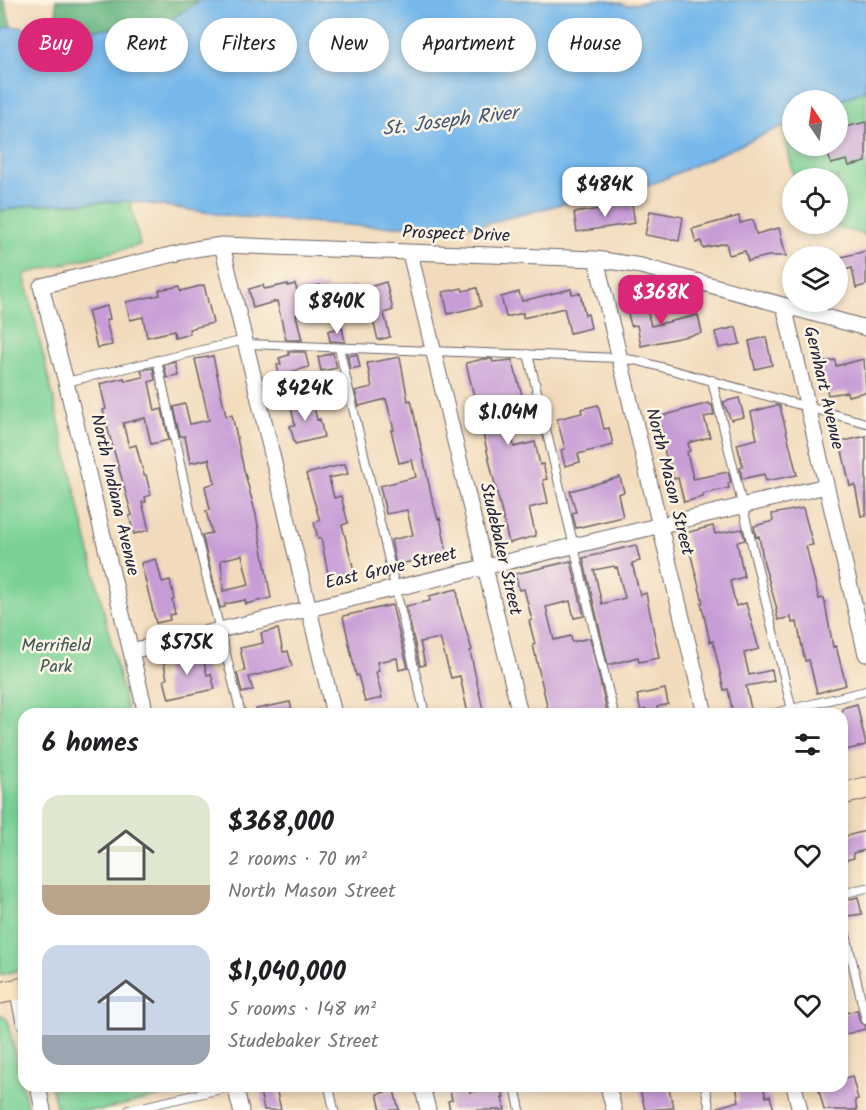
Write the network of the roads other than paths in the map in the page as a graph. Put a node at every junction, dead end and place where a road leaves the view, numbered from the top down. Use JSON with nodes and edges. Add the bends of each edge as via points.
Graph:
{"nodes":[{"id":1,"x":222,"y":245,"type":"junction"},
{"id":2,"x":410,"y":253,"type":"junction"},
{"id":3,"x":596,"y":260,"type":"junction"},
{"id":4,"x":41,"y":285,"type":"joint"},
{"id":5,"x":782,"y":305,"type":"edge"},
{"id":6,"x":785,"y":312,"type":"edge"},
{"id":7,"x":806,"y":312,"type":"edge"},
{"id":8,"x":866,"y":328,"type":"edge"},
{"id":9,"x":245,"y":342,"type":"junction"},
{"id":10,"x":339,"y":348,"type":"junction"},
{"id":11,"x":433,"y":350,"type":"junction"},
{"id":12,"x":528,"y":354,"type":"junction"},
{"id":13,"x":619,"y":358,"type":"junction"},
{"id":14,"x":157,"y":360,"type":"junction"},
{"id":15,"x":712,"y":380,"type":"junction"},
{"id":16,"x":66,"y":382,"type":"junction"},
{"id":17,"x":807,"y":405,"type":"junction"},
{"id":18,"x":866,"y":423,"type":"edge"},
{"id":19,"x":826,"y":486,"type":"junction"},
{"id":20,"x":744,"y":506,"type":"junction"},
{"id":21,"x":660,"y":526,"type":"junction"},
{"id":22,"x":574,"y":546,"type":"junction"},
{"id":23,"x":484,"y":567,"type":"junction"},
{"id":24,"x":394,"y":589,"type":"junction"},
{"id":25,"x":309,"y":609,"type":"junction"},
{"id":26,"x":220,"y":630,"type":"junction"},
{"id":27,"x":131,"y":651,"type":"junction"},
{"id":28,"x":866,"y":654,"type":"edge"},
{"id":29,"x":866,"y":691,"type":"edge"},
{"id":30,"x":145,"y":708,"type":"edge"},
{"id":31,"x":240,"y":708,"type":"edge"},
{"id":32,"x":333,"y":708,"type":"edge"},
{"id":33,"x":424,"y":708,"type":"edge"},
{"id":34,"x":519,"y":708,"type":"edge"},
{"id":35,"x":613,"y":708,"type":"edge"},
{"id":36,"x":704,"y":708,"type":"edge"},
{"id":37,"x":791,"y":708,"type":"edge"},
{"id":38,"x":806,"y":708,"type":"edge"},
{"id":39,"x":866,"y":788,"type":"edge"},
{"id":40,"x":848,"y":792,"type":"edge"},
{"id":41,"x":866,"y":888,"type":"edge"},
{"id":42,"x":848,"y":892,"type":"edge"},
{"id":43,"x":848,"y":944,"type":"edge"},
{"id":44,"x":866,"y":1020,"type":"edge"},
{"id":45,"x":39,"y":1092,"type":"edge"},
{"id":46,"x":208,"y":1092,"type":"edge"},
{"id":47,"x":236,"y":1092,"type":"edge"},
{"id":48,"x":330,"y":1092,"type":"edge"},
{"id":49,"x":424,"y":1092,"type":"edge"},
{"id":50,"x":516,"y":1092,"type":"edge"},
{"id":51,"x":610,"y":1092,"type":"edge"},
{"id":52,"x":706,"y":1092,"type":"edge"},
{"id":53,"x":796,"y":1092,"type":"edge"},
{"id":54,"x":43,"y":1110,"type":"edge"},
{"id":55,"x":129,"y":1110,"type":"edge"},
{"id":56,"x":241,"y":1110,"type":"edge"},
{"id":57,"x":334,"y":1110,"type":"edge"},
{"id":58,"x":428,"y":1110,"type":"edge"},
{"id":59,"x":520,"y":1110,"type":"edge"},
{"id":60,"x":614,"y":1110,"type":"edge"},
{"id":61,"x":710,"y":1110,"type":"edge"},
{"id":62,"x":800,"y":1110,"type":"edge"}],
"edges":[{"from":1,"to":2,"type":"street","name":"Prospect Drive"},
{"from":1,"to":4,"type":"street","name":"Prospect Drive"},
{"from":1,"to":9,"type":"street"},
{"from":2,"to":3,"type":"street","name":"Prospect Drive"},
{"from":2,"to":11,"type":"street","name":"Studebaker Street"},
{"from":3,"to":5,"type":"street","name":"Prospect Drive","via":[[641,266]]},
{"from":3,"to":13,"type":"street","name":"North Mason Street"},
{"from":4,"to":16,"type":"street","name":"North Indiana Avenue"},
{"from":6,"to":17,"type":"street","name":"Gernhart Avenue"},
{"from":7,"to":8,"type":"street","name":"Prospect Drive"},
{"from":9,"to":10,"type":"lane"},
{"from":9,"to":14,"type":"lane"},
{"from":9,"to":25,"type":"street"},
{"from":10,"to":11,"type":"lane"},
{"from":10,"to":24,"type":"lane"},
{"from":11,"to":12,"type":"lane"},
{"from":11,"to":23,"type":"street","name":"Studebaker Street"},
{"from":12,"to":13,"type":"lane"},
{"from":12,"to":22,"type":"lane"},
{"from":13,"to":15,"type":"lane"},
{"from":13,"to":21,"type":"street","name":"North Mason Street"},
{"from":14,"to":16,"type":"lane"},
{"from":14,"to":26,"type":"lane"},
{"from":15,"to":17,"type":"lane"},
{"from":15,"to":20,"type":"lane"},
{"from":16,"to":27,"type":"street","name":"North Indiana Avenue"},
{"from":17,"to":18,"type":"lane"},
{"from":17,"to":19,"type":"street","name":"Gernhart Avenue"},
{"from":19,"to":20,"type":"street","name":"East Grove Street"},
{"from":19,"to":28,"type":"street","name":"Gernhart Avenue"},
{"from":20,"to":21,"type":"street","name":"East Grove Street"},
{"from":20,"to":37,"type":"lane"},
{"from":21,"to":22,"type":"street","name":"East Grove Street"},
{"from":21,"to":36,"type":"street","name":"North Mason Street"},
{"from":22,"to":23,"type":"street","name":"East Grove Street"},
{"from":22,"to":35,"type":"lane"},
{"from":23,"to":24,"type":"street","name":"East Grove Street"},
{"from":23,"to":34,"type":"street","name":"Studebaker Street"},
{"from":24,"to":25,"type":"street","name":"East Grove Street"},
{"from":24,"to":33,"type":"lane"},
{"from":25,"to":26,"type":"street","name":"East Grove Street"},
{"from":25,"to":32,"type":"street"},
{"from":26,"to":27,"type":"street","name":"East Grove Street"},
{"from":26,"to":31,"type":"lane"},
{"from":27,"to":30,"type":"street","name":"North Indiana Avenue"},
{"from":29,"to":38,"type":"lane"},
{"from":39,"to":40,"type":"street"},
{"from":41,"to":42,"type":"lane"},
{"from":43,"to":44,"type":"lane"},
{"from":45,"to":54,"type":"street"},
{"from":46,"to":55,"type":"lane"},
{"from":47,"to":56,"type":"street"},
{"from":48,"to":57,"type":"lane"},
{"from":49,"to":58,"type":"street"},
{"from":50,"to":59,"type":"lane"},
{"from":51,"to":60,"type":"street"},
{"from":52,"to":61,"type":"lane"},
{"from":53,"to":62,"type":"street"}]}
